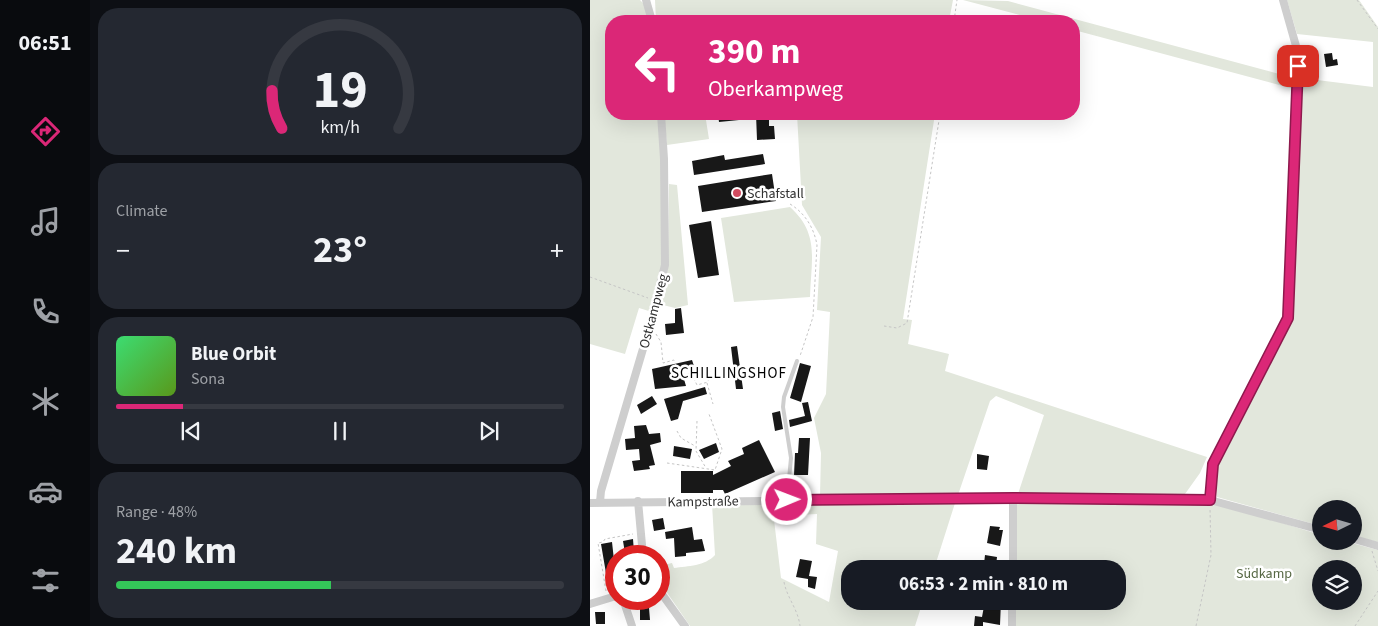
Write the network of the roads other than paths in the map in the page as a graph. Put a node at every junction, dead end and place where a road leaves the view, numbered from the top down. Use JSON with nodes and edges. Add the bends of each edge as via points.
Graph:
{"nodes":[{"id":1,"x":646,"y":0,"type":"edge"},
{"id":2,"x":1283,"y":0,"type":"edge"},
{"id":3,"x":650,"y":15,"type":"edge"},
{"id":4,"x":661,"y":120,"type":"edge"},
{"id":5,"x":798,"y":361,"type":"road end"},
{"id":6,"x":1013,"y":498,"type":"junction"},
{"id":7,"x":787,"y":500,"type":"junction"},
{"id":8,"x":1210,"y":500,"type":"junction"},
{"id":9,"x":600,"y":502,"type":"junction"},
{"id":10,"x":638,"y":502,"type":"junction"},
{"id":11,"x":590,"y":503,"type":"edge"},
{"id":12,"x":1312,"y":528,"type":"edge"},
{"id":13,"x":1362,"y":541,"type":"edge"},
{"id":14,"x":642,"y":545,"type":"edge"},
{"id":15,"x":1374,"y":545,"type":"edge"},
{"id":16,"x":1013,"y":560,"type":"edge"},
{"id":17,"x":605,"y":600,"type":"edge"},
{"id":18,"x":590,"y":604,"type":"edge"},
{"id":19,"x":670,"y":605,"type":"edge"},
{"id":20,"x":627,"y":610,"type":"edge"},
{"id":21,"x":1012,"y":610,"type":"edge"},
{"id":22,"x":632,"y":626,"type":"edge"},
{"id":23,"x":685,"y":626,"type":"edge"},
{"id":24,"x":1012,"y":626,"type":"edge"}],
"edges":[{"from":1,"to":3,"type":"street"},
{"from":2,"to":8,"type":"street","via":[[1298,53],[1288,318],[1213,464]]},
{"from":4,"to":9,"type":"street","name":"Ostkampweg","via":[[665,266]]},
{"from":5,"to":7,"type":"lane","via":[[783,407],[791,458]]},
{"from":6,"to":7,"type":"street","name":"Kampstraße"},
{"from":6,"to":8,"type":"street","name":"Kampstraße"},
{"from":6,"to":16,"type":"street"},
{"from":7,"to":10,"type":"street","name":"Kampstraße"},
{"from":8,"to":12,"type":"street","name":"Kampstraße"},
{"from":9,"to":10,"type":"street","name":"Kampstraße"},
{"from":9,"to":11,"type":"street","name":"Kampstraße"},
{"from":10,"to":14,"type":"street"},
{"from":13,"to":15,"type":"street"},
{"from":17,"to":18,"type":"street"},
{"from":19,"to":23,"type":"street"},
{"from":20,"to":22,"type":"street"},
{"from":21,"to":24,"type":"street"}]}
